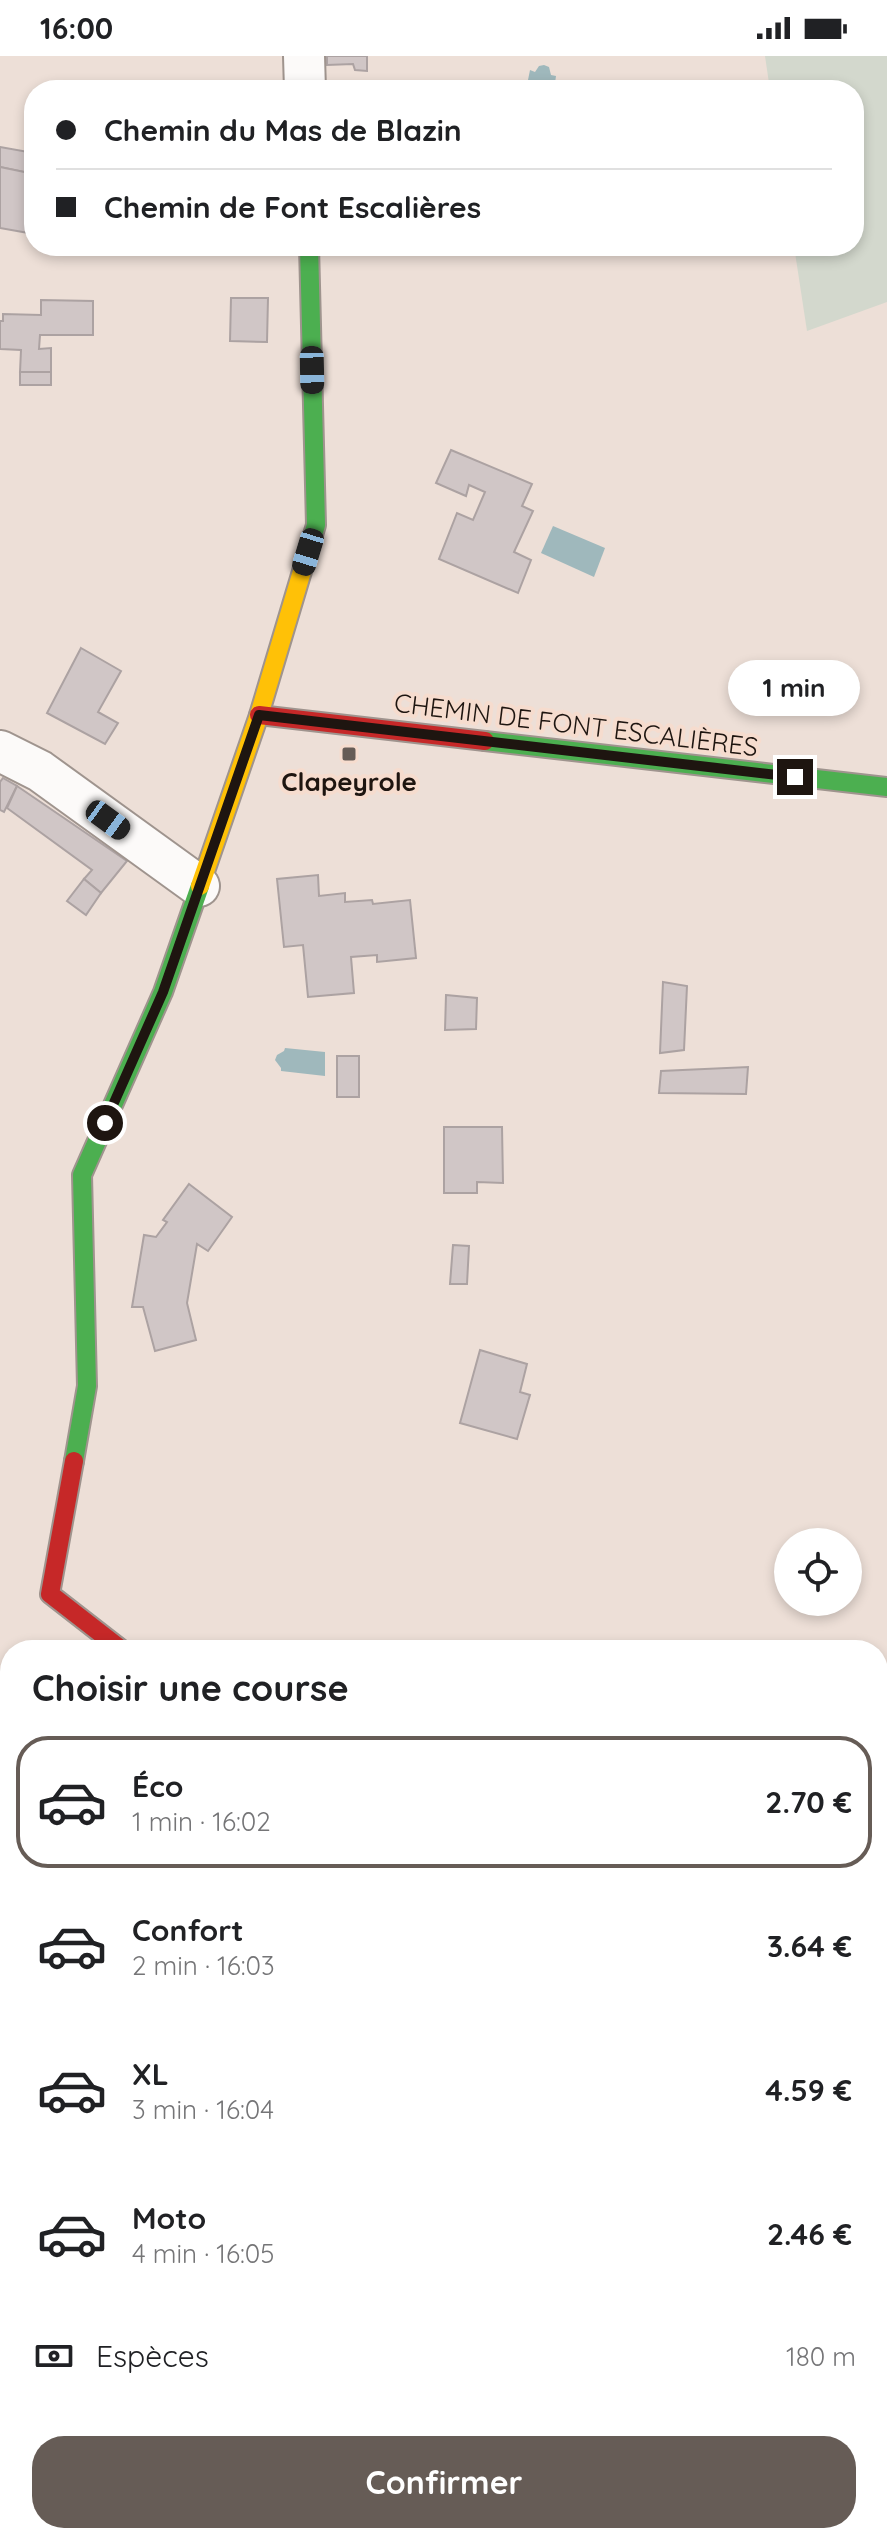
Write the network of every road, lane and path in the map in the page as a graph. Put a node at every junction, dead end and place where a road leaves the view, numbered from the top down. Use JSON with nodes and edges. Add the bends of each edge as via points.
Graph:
{"nodes":[{"id":1,"x":304,"y":56,"type":"edge"},
{"id":2,"x":305,"y":80,"type":"edge"},
{"id":3,"x":309,"y":256,"type":"edge"},
{"id":4,"x":259,"y":715,"type":"junction"},
{"id":5,"x":0,"y":751,"type":"edge"},
{"id":6,"x":887,"y":787,"type":"edge"},
{"id":7,"x":199,"y":886,"type":"junction"},
{"id":8,"x":109,"y":1640,"type":"edge"}],
"edges":[{"from":1,"to":2,"type":"street"},
{"from":3,"to":4,"type":"street","via":[[316,525]]},
{"from":4,"to":6,"type":"street","name":"CHEMIN DE FONT ESCALIÈRES"},
{"from":4,"to":7,"type":"street"},
{"from":5,"to":7,"type":"street","via":[[40,771]]},
{"from":7,"to":8,"type":"street","via":[[163,992],[82,1175],[87,1386],[50,1594]]}]}
